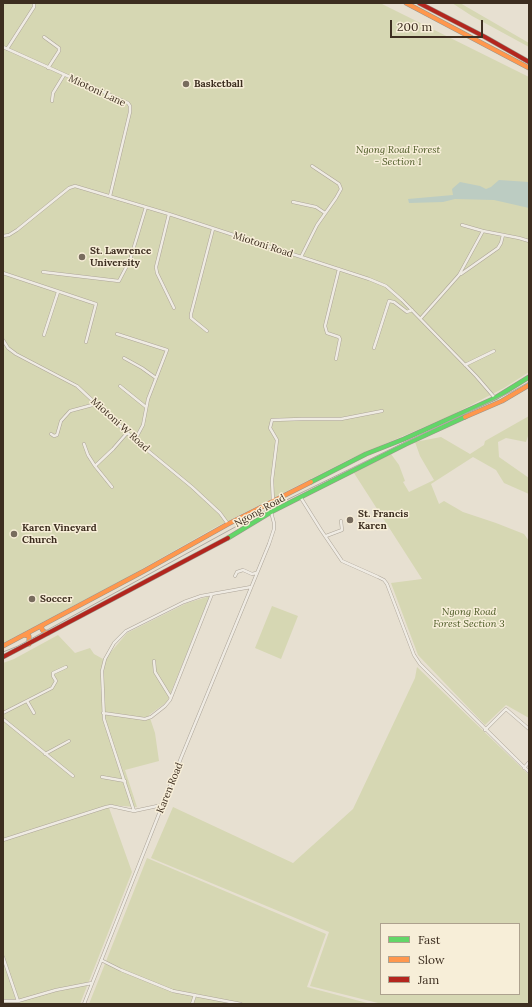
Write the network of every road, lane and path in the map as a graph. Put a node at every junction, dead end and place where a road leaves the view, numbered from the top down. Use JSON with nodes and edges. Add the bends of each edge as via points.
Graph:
{"nodes":[{"id":1,"x":34,"y":3,"type":"edge"},
{"id":2,"x":406,"y":3,"type":"edge"},
{"id":3,"x":419,"y":3,"type":"edge"},
{"id":4,"x":44,"y":37,"type":"dead end"},
{"id":5,"x":3,"y":47,"type":"edge"},
{"id":6,"x":7,"y":49,"type":"junction"},
{"id":7,"x":529,"y":62,"type":"edge"},
{"id":8,"x":48,"y":68,"type":"junction"},
{"id":9,"x":529,"y":68,"type":"edge"},
{"id":10,"x":64,"y":75,"type":"junction"},
{"id":11,"x":52,"y":101,"type":"dead end"},
{"id":12,"x":312,"y":166,"type":"dead end"},
{"id":13,"x":110,"y":196,"type":"junction"},
{"id":14,"x":294,"y":202,"type":"dead end"},
{"id":15,"x":146,"y":207,"type":"junction"},
{"id":16,"x":326,"y":213,"type":"junction"},
{"id":17,"x":169,"y":214,"type":"junction"},
{"id":18,"x":462,"y":225,"type":"dead end"},
{"id":19,"x":212,"y":229,"type":"junction"},
{"id":20,"x":483,"y":231,"type":"junction"},
{"id":21,"x":503,"y":235,"type":"junction"},
{"id":22,"x":3,"y":236,"type":"edge"},
{"id":23,"x":529,"y":242,"type":"edge"},
{"id":24,"x":301,"y":257,"type":"junction"},
{"id":25,"x":339,"y":269,"type":"junction"},
{"id":26,"x":43,"y":272,"type":"dead end"},
{"id":27,"x":3,"y":273,"type":"edge"},
{"id":28,"x":459,"y":275,"type":"junction"},
{"id":29,"x":58,"y":292,"type":"junction"},
{"id":30,"x":174,"y":308,"type":"dead end"},
{"id":31,"x":412,"y":310,"type":"junction"},
{"id":32,"x":421,"y":318,"type":"junction"},
{"id":33,"x":207,"y":331,"type":"dead end"},
{"id":34,"x":117,"y":334,"type":"dead end"},
{"id":35,"x":44,"y":335,"type":"dead end"},
{"id":36,"x":3,"y":340,"type":"edge"},
{"id":37,"x":86,"y":342,"type":"dead end"},
{"id":38,"x":374,"y":348,"type":"dead end"},
{"id":39,"x":494,"y":351,"type":"dead end"},
{"id":40,"x":124,"y":358,"type":"dead end"},
{"id":41,"x":336,"y":359,"type":"dead end"},
{"id":42,"x":466,"y":365,"type":"junction"},
{"id":43,"x":529,"y":377,"type":"edge"},
{"id":44,"x":156,"y":378,"type":"junction"},
{"id":45,"x":529,"y":385,"type":"edge"},
{"id":46,"x":120,"y":386,"type":"dead end"},
{"id":47,"x":495,"y":398,"type":"junction"},
{"id":48,"x":96,"y":404,"type":"junction"},
{"id":49,"x":146,"y":407,"type":"junction"},
{"id":50,"x":382,"y":411,"type":"dead end"},
{"id":51,"x":127,"y":433,"type":"junction"},
{"id":52,"x":52,"y":434,"type":"dead end"},
{"id":53,"x":135,"y":440,"type":"junction"},
{"id":54,"x":84,"y":444,"type":"dead end"},
{"id":55,"x":95,"y":466,"type":"junction"},
{"id":56,"x":344,"y":466,"type":"junction"},
{"id":57,"x":349,"y":473,"type":"junction"},
{"id":58,"x":112,"y":487,"type":"dead end"},
{"id":59,"x":301,"y":498,"type":"junction"},
{"id":60,"x":273,"y":501,"type":"junction"},
{"id":61,"x":272,"y":512,"type":"junction"},
{"id":62,"x":341,"y":521,"type":"dead end"},
{"id":63,"x":228,"y":524,"type":"junction"},
{"id":64,"x":326,"y":536,"type":"junction"},
{"id":65,"x":256,"y":573,"type":"junction"},
{"id":66,"x":235,"y":576,"type":"dead end"},
{"id":67,"x":251,"y":587,"type":"junction"},
{"id":68,"x":212,"y":594,"type":"junction"},
{"id":69,"x":42,"y":625,"type":"junction"},
{"id":70,"x":50,"y":633,"type":"junction"},
{"id":71,"x":22,"y":636,"type":"junction"},
{"id":72,"x":28,"y":645,"type":"junction"},
{"id":73,"x":3,"y":646,"type":"edge"},
{"id":74,"x":3,"y":657,"type":"edge"},
{"id":75,"x":154,"y":661,"type":"dead end"},
{"id":76,"x":66,"y":667,"type":"dead end"},
{"id":77,"x":171,"y":698,"type":"junction"},
{"id":78,"x":27,"y":701,"type":"junction"},
{"id":79,"x":3,"y":713,"type":"edge"},
{"id":80,"x":34,"y":713,"type":"dead end"},
{"id":81,"x":103,"y":713,"type":"junction"},
{"id":82,"x":3,"y":720,"type":"edge"},
{"id":83,"x":529,"y":729,"type":"edge"},
{"id":84,"x":485,"y":730,"type":"junction"},
{"id":85,"x":69,"y":741,"type":"dead end"},
{"id":86,"x":45,"y":754,"type":"junction"},
{"id":87,"x":529,"y":762,"type":"edge"},
{"id":88,"x":524,"y":768,"type":"junction"},
{"id":89,"x":529,"y":772,"type":"edge"},
{"id":90,"x":73,"y":776,"type":"dead end"},
{"id":91,"x":102,"y":777,"type":"dead end"},
{"id":92,"x":125,"y":781,"type":"junction"},
{"id":93,"x":163,"y":805,"type":"junction"},
{"id":94,"x":134,"y":810,"type":"junction"},
{"id":95,"x":3,"y":840,"type":"edge"},
{"id":96,"x":3,"y":957,"type":"edge"},
{"id":97,"x":101,"y":960,"type":"junction"},
{"id":98,"x":93,"y":982,"type":"junction"},
{"id":99,"x":195,"y":995,"type":"junction"},
{"id":100,"x":3,"y":1001,"type":"edge"},
{"id":101,"x":18,"y":1001,"type":"junction"},
{"id":102,"x":84,"y":1004,"type":"edge"},
{"id":103,"x":192,"y":1004,"type":"edge"},
{"id":104,"x":240,"y":1004,"type":"edge"}],
"edges":[{"from":1,"to":6,"type":"street","via":[[34,7]]},
{"from":2,"to":9,"type":"main road"},
{"from":3,"to":7,"type":"main road"},
{"from":4,"to":8,"type":"street","via":[[59,48]]},
{"from":5,"to":6,"type":"street","name":"Miotoni Lane"},
{"from":6,"to":8,"type":"street","name":"Miotoni Lane"},
{"from":8,"to":10,"type":"street","name":"Miotoni Lane"},
{"from":10,"to":11,"type":"street","via":[[53,93]]},
{"from":10,"to":13,"type":"street","name":"Miotoni Lane","via":[[130,106]]},
{"from":12,"to":16,"type":"street","via":[[341,186],[340,192]]},
{"from":13,"to":15,"type":"street","name":"Miotoni Road"},
{"from":13,"to":22,"type":"street","name":"Miotoni Road","via":[[71,186],[17,230]]},
{"from":14,"to":16,"type":"street","via":[[316,207]]},
{"from":15,"to":17,"type":"street","name":"Miotoni Road"},
{"from":15,"to":26,"type":"street","via":[[130,260],[119,281]]},
{"from":16,"to":24,"type":"street"},
{"from":17,"to":19,"type":"street","name":"Miotoni Road"},
{"from":17,"to":30,"type":"street","via":[[156,267]]},
{"from":18,"to":20,"type":"street"},
{"from":19,"to":24,"type":"street","name":"Miotoni Road"},
{"from":19,"to":33,"type":"street","via":[[190,314],[191,318]]},
{"from":20,"to":21,"type":"street"},
{"from":20,"to":28,"type":"street"},
{"from":21,"to":23,"type":"street"},
{"from":21,"to":28,"type":"street","via":[[498,248]]},
{"from":24,"to":25,"type":"street","name":"Miotoni Road"},
{"from":25,"to":31,"type":"street","name":"Miotoni Road","via":[[386,286]]},
{"from":25,"to":41,"type":"street","via":[[325,326],[327,333],[340,339]]},
{"from":27,"to":29,"type":"street"},
{"from":28,"to":32,"type":"street"},
{"from":29,"to":35,"type":"street"},
{"from":29,"to":37,"type":"street","via":[[96,304]]},
{"from":31,"to":32,"type":"street","name":"Miotoni Road"},
{"from":31,"to":38,"type":"street","via":[[406,312],[389,301]]},
{"from":32,"to":42,"type":"street","name":"Miotoni Road"},
{"from":34,"to":44,"type":"street","via":[[167,350]]},
{"from":36,"to":48,"type":"street","name":"Miotoni W Road","via":[[11,351],[73,384]]},
{"from":39,"to":42,"type":"street"},
{"from":40,"to":44,"type":"street"},
{"from":42,"to":47,"type":"street","name":"Miotoni Road"},
{"from":43,"to":47,"type":"main road","name":"Ngong Road"},
{"from":44,"to":49,"type":"street"},
{"from":45,"to":57,"type":"main road","name":"Ngong Road","via":[[502,401]]},
{"from":46,"to":49,"type":"street"},
{"from":47,"to":56,"type":"main road","name":"Ngong Road"},
{"from":48,"to":51,"type":"street","name":"Miotoni W Road"},
{"from":48,"to":52,"type":"street","via":[[70,411],[61,421],[57,435]]},
{"from":49,"to":53,"type":"street","via":[[143,425]]},
{"from":50,"to":60,"type":"street","via":[[341,419],[272,420],[270,428],[277,440],[272,480]]},
{"from":51,"to":53,"type":"street","name":"Miotoni W Road"},
{"from":51,"to":55,"type":"street"},
{"from":53,"to":63,"type":"street","name":"Miotoni W Road","via":[[192,487]]},
{"from":54,"to":55,"type":"street"},
{"from":55,"to":58,"type":"street"},
{"from":56,"to":57,"type":"main road","via":[[349,468]]},
{"from":56,"to":60,"type":"main road","name":"Ngong Road"},
{"from":57,"to":59,"type":"main road","name":"Ngong Road"},
{"from":59,"to":61,"type":"main road","name":"Ngong Road"},
{"from":59,"to":64,"type":"street"},
{"from":60,"to":63,"type":"main road","name":"Ngong Road"},
{"from":61,"to":65,"type":"street","name":"Karen Road","via":[[274,530]]},
{"from":61,"to":70,"type":"main road","name":"Ngong Road"},
{"from":62,"to":64,"type":"street","via":[[342,530]]},
{"from":63,"to":69,"type":"main road","name":"Ngong Road"},
{"from":64,"to":84,"type":"street","via":[[342,561],[384,580],[417,660]]},
{"from":65,"to":66,"type":"street","via":[[241,570]]},
{"from":65,"to":67,"type":"street","name":"Karen Road"},
{"from":67,"to":68,"type":"street"},
{"from":67,"to":93,"type":"street","name":"Karen Road"},
{"from":68,"to":77,"type":"street"},
{"from":68,"to":81,"type":"street","via":[[184,602],[122,634],[108,652],[103,666]]},
{"from":69,"to":70,"type":"main road","via":[[43,631]]},
{"from":69,"to":71,"type":"main road","name":"Ngong Road"},
{"from":70,"to":72,"type":"main road","name":"Ngong Road"},
{"from":71,"to":72,"type":"main road","via":[[30,638]]},
{"from":71,"to":73,"type":"main road","name":"Ngong Road"},
{"from":72,"to":74,"type":"main road","name":"Ngong Road"},
{"from":75,"to":77,"type":"street","via":[[155,672]]},
{"from":76,"to":78,"type":"street","via":[[54,673],[56,682],[52,688]]},
{"from":77,"to":81,"type":"street","via":[[165,706],[148,718]]},
{"from":78,"to":79,"type":"street"},
{"from":78,"to":80,"type":"street"},
{"from":81,"to":92,"type":"street"},
{"from":82,"to":86,"type":"street"},
{"from":83,"to":84,"type":"street","via":[[506,710]]},
{"from":84,"to":88,"type":"street"},
{"from":85,"to":86,"type":"street"},
{"from":86,"to":90,"type":"street"},
{"from":87,"to":88,"type":"street"},
{"from":88,"to":89,"type":"street"},
{"from":91,"to":92,"type":"street"},
{"from":92,"to":94,"type":"street"},
{"from":93,"to":94,"type":"street"},
{"from":93,"to":97,"type":"street","name":"Karen Road"},
{"from":94,"to":95,"type":"street","via":[[106,807]]},
{"from":96,"to":101,"type":"street"},
{"from":97,"to":98,"type":"street","name":"Karen Road"},
{"from":97,"to":99,"type":"street","via":[[165,988]]},
{"from":98,"to":101,"type":"street"},
{"from":98,"to":102,"type":"street","name":"Karen Road"},
{"from":99,"to":103,"type":"street"},
{"from":99,"to":104,"type":"street"},
{"from":100,"to":101,"type":"street"}]}
